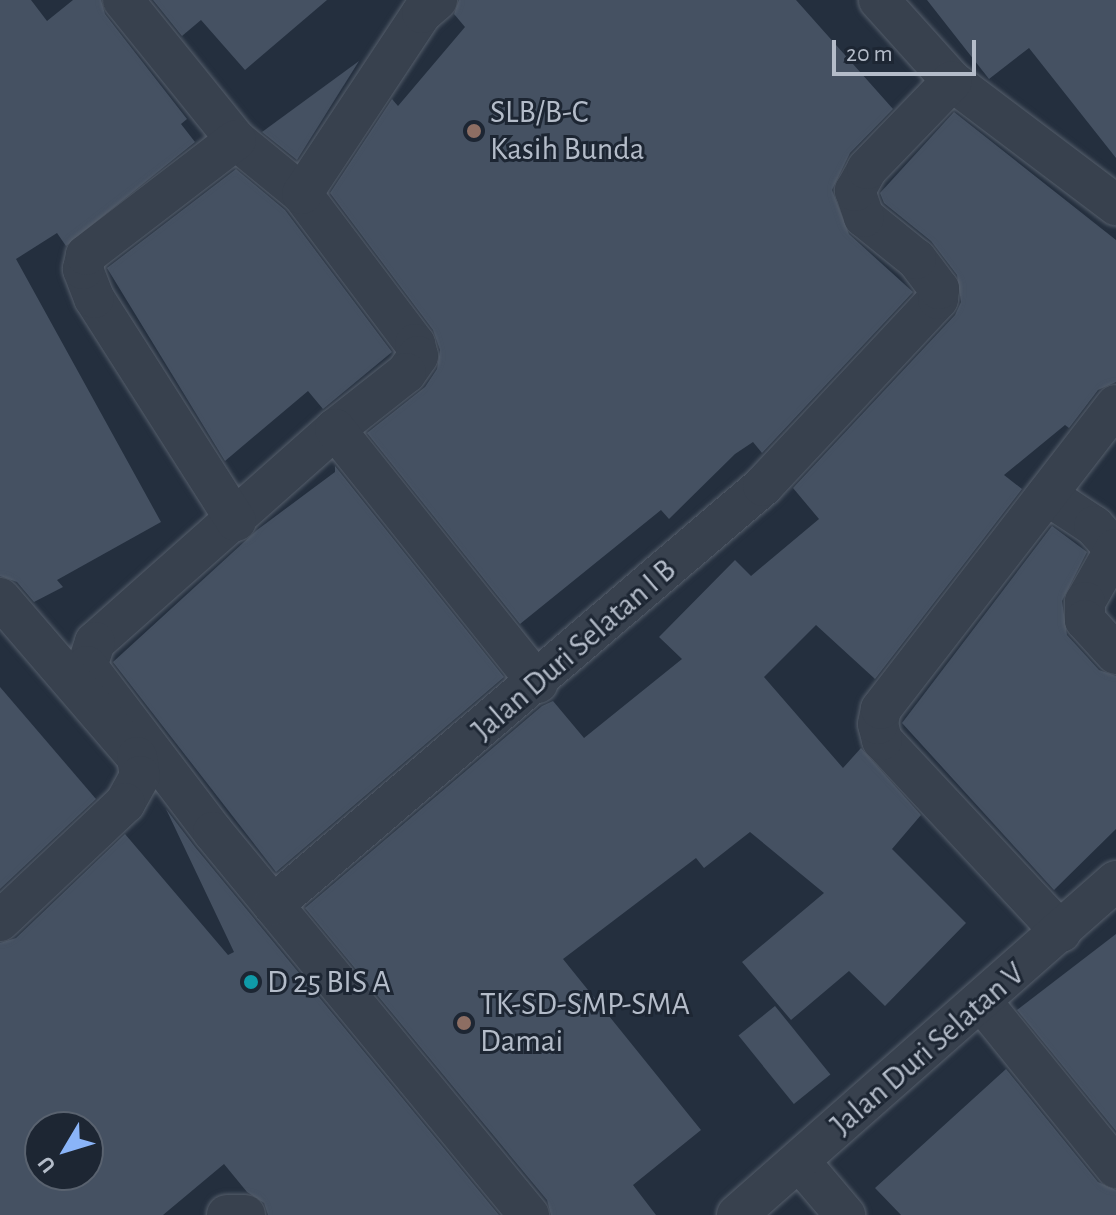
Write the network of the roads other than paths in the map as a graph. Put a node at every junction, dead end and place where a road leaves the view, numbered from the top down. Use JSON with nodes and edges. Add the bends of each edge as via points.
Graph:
{"nodes":[{"id":1,"x":123,"y":0,"type":"edge"},
{"id":2,"x":437,"y":0,"type":"edge"},
{"id":3,"x":879,"y":0,"type":"edge"},
{"id":4,"x":952,"y":81,"type":"junction"},
{"id":5,"x":236,"y":140,"type":"junction"},
{"id":6,"x":302,"y":194,"type":"junction"},
{"id":7,"x":1116,"y":205,"type":"edge"},
{"id":8,"x":1116,"y":405,"type":"edge"},
{"id":9,"x":335,"y":429,"type":"junction"},
{"id":10,"x":1047,"y":495,"type":"junction"},
{"id":11,"x":236,"y":521,"type":"junction"},
{"id":12,"x":0,"y":598,"type":"edge"},
{"id":13,"x":1116,"y":654,"type":"edge"},
{"id":14,"x":538,"y":683,"type":"junction"},
{"id":15,"x":1116,"y":881,"type":"edge"},
{"id":16,"x":273,"y":905,"type":"junction"},
{"id":17,"x":0,"y":921,"type":"edge"},
{"id":18,"x":1061,"y":932,"type":"junction"},
{"id":19,"x":981,"y":1001,"type":"junction"},
{"id":20,"x":382,"y":1070,"type":"dead end"},
{"id":21,"x":800,"y":1162,"type":"junction"},
{"id":22,"x":1116,"y":1168,"type":"edge"},
{"id":23,"x":227,"y":1215,"type":"edge"},
{"id":24,"x":245,"y":1215,"type":"edge"},
{"id":25,"x":500,"y":1215,"type":"edge"},
{"id":26,"x":529,"y":1215,"type":"edge"},
{"id":27,"x":737,"y":1215,"type":"edge"},
{"id":28,"x":845,"y":1215,"type":"edge"}],
"edges":[{"from":1,"to":5,"type":"street"},
{"from":2,"to":6,"type":"street","via":[[422,13]]},
{"from":3,"to":4,"type":"street"},
{"from":4,"to":7,"type":"street"},
{"from":4,"to":14,"type":"street","name":"Jalan Duri Selatan I B","via":[[867,169],[855,191],[864,217],[916,259],[939,289],[938,299],[763,486]]},
{"from":5,"to":6,"type":"street"},
{"from":5,"to":11,"type":"street","via":[[86,255],[83,269],[94,298]]},
{"from":6,"to":9,"type":"street","via":[[415,344],[418,356],[406,373]]},
{"from":8,"to":10,"type":"street"},
{"from":9,"to":11,"type":"street"},
{"from":9,"to":14,"type":"street"},
{"from":10,"to":13,"type":"street","via":[[1094,526],[1115,549],[1085,602],[1085,620]]},
{"from":10,"to":18,"type":"street","via":[[881,709],[878,724],[882,740]]},
{"from":11,"to":16,"type":"street","via":[[95,642],[87,666]]},
{"from":12,"to":17,"type":"street","via":[[137,757],[140,776],[125,803]]},
{"from":14,"to":16,"type":"street","name":"Jalan Duri Selatan I B"},
{"from":15,"to":18,"type":"street","name":"Jalan Duri Selatan V"},
{"from":16,"to":26,"type":"street"},
{"from":18,"to":19,"type":"street","name":"Jalan Duri Selatan V"},
{"from":19,"to":21,"type":"street","name":"Jalan Duri Selatan V"},
{"from":19,"to":22,"type":"street"},
{"from":20,"to":25,"type":"street"},
{"from":21,"to":27,"type":"street","name":"Jalan Duri Selatan V"},
{"from":21,"to":28,"type":"street"},
{"from":23,"to":24,"type":"street"}]}
